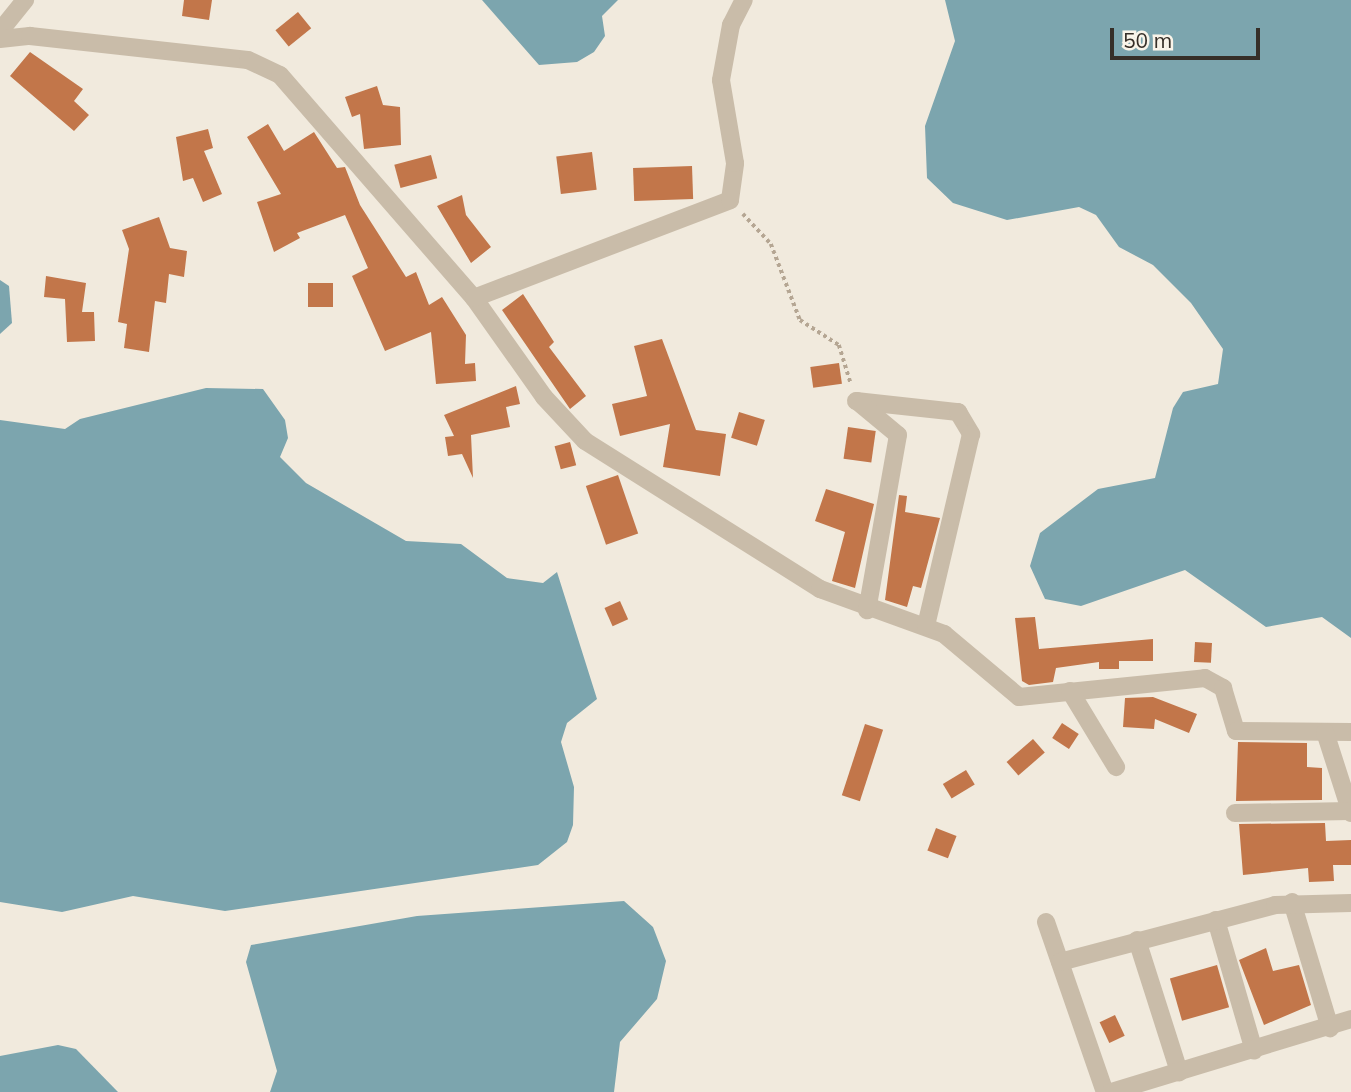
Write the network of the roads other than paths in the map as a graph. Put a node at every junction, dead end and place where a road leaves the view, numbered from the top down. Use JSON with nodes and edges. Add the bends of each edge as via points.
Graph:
{"nodes":[{"id":1,"x":25,"y":0,"type":"edge"},
{"id":2,"x":744,"y":0,"type":"edge"},
{"id":3,"x":0,"y":31,"type":"edge"},
{"id":4,"x":0,"y":39,"type":"edge"},
{"id":5,"x":474,"y":298,"type":"junction"},
{"id":6,"x":867,"y":610,"type":"junction"},
{"id":7,"x":926,"y":626,"type":"junction"},
{"id":8,"x":1070,"y":691,"type":"junction"},
{"id":9,"x":1325,"y":732,"type":"junction"},
{"id":10,"x":1351,"y":732,"type":"edge"},
{"id":11,"x":1116,"y":767,"type":"dead end"},
{"id":12,"x":1351,"y":812,"type":"edge"},
{"id":13,"x":1235,"y":813,"type":"dead end"},
{"id":14,"x":1292,"y":902,"type":"junction"},
{"id":15,"x":1351,"y":902,"type":"edge"},
{"id":16,"x":1216,"y":919,"type":"junction"},
{"id":17,"x":1045,"y":922,"type":"dead end"},
{"id":18,"x":1137,"y":940,"type":"junction"},
{"id":19,"x":1060,"y":962,"type":"junction"},
{"id":20,"x":1351,"y":1019,"type":"edge"},
{"id":21,"x":1330,"y":1028,"type":"junction"},
{"id":22,"x":1254,"y":1051,"type":"junction"},
{"id":23,"x":1179,"y":1072,"type":"junction"},
{"id":24,"x":1105,"y":1092,"type":"edge"},
{"id":25,"x":1111,"y":1092,"type":"edge"}],
"edges":[{"from":1,"to":3,"type":"street"},
{"from":2,"to":5,"type":"street","via":[[731,25],[721,80],[735,163],[730,200]]},
{"from":4,"to":5,"type":"street","via":[[30,36],[266,66],[295,87]]},
{"from":5,"to":6,"type":"street","via":[[544,397],[586,441],[820,589]]},
{"from":6,"to":7,"type":"street"},
{"from":6,"to":7,"type":"street","via":[[898,435],[856,401],[958,412],[971,434]]},
{"from":7,"to":8,"type":"street","via":[[961,646],[1019,696]]},
{"from":8,"to":9,"type":"street","via":[[1205,678],[1223,688],[1237,731]]},
{"from":8,"to":11,"type":"street"},
{"from":9,"to":10,"type":"street"},
{"from":9,"to":12,"type":"street"},
{"from":12,"to":13,"type":"street"},
{"from":14,"to":15,"type":"street"},
{"from":14,"to":16,"type":"street"},
{"from":14,"to":21,"type":"street"},
{"from":16,"to":18,"type":"street"},
{"from":16,"to":22,"type":"street"},
{"from":17,"to":19,"type":"street"},
{"from":18,"to":19,"type":"street"},
{"from":18,"to":23,"type":"street"},
{"from":19,"to":24,"type":"street"},
{"from":20,"to":21,"type":"street"},
{"from":21,"to":22,"type":"street"},
{"from":22,"to":23,"type":"street"},
{"from":23,"to":25,"type":"street"}]}
